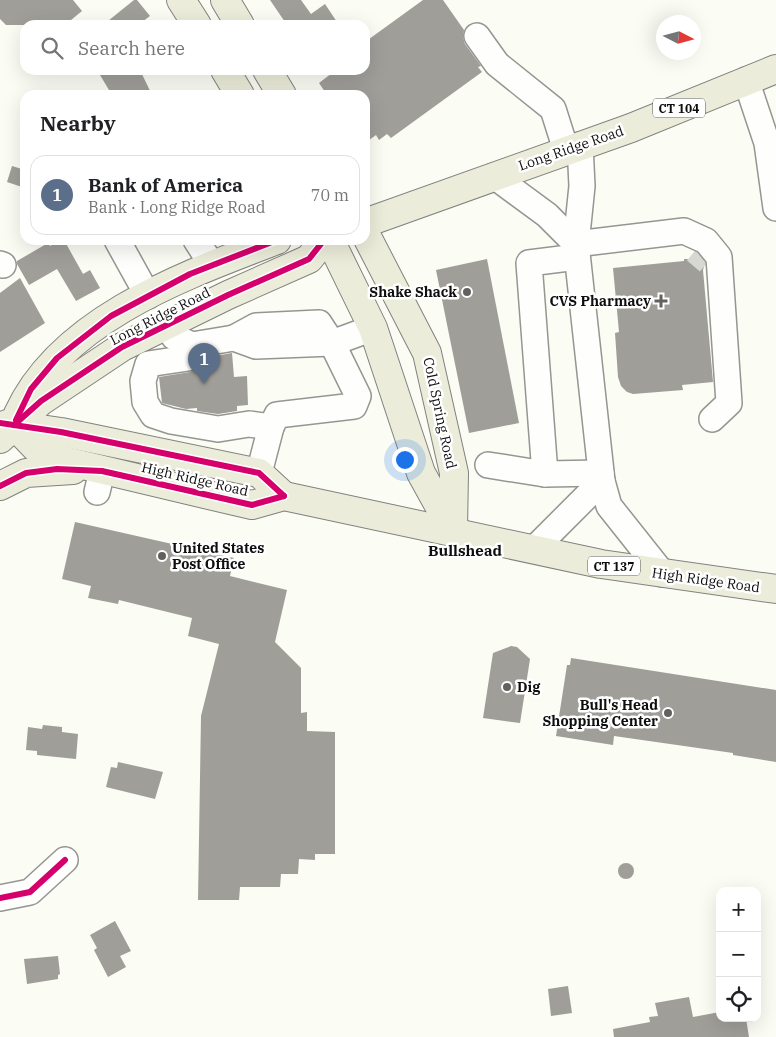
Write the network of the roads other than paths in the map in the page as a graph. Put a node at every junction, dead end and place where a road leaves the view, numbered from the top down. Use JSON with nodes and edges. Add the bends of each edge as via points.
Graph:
{"nodes":[{"id":1,"x":181,"y":0,"type":"edge"},
{"id":2,"x":194,"y":20,"type":"edge"},
{"id":3,"x":476,"y":36,"type":"dead end"},
{"id":4,"x":776,"y":69,"type":"edge"},
{"id":5,"x":228,"y":75,"type":"edge"},
{"id":6,"x":270,"y":75,"type":"edge"},
{"id":7,"x":746,"y":80,"type":"junction"},
{"id":8,"x":237,"y":90,"type":"edge"},
{"id":9,"x":279,"y":90,"type":"edge"},
{"id":10,"x":573,"y":147,"type":"junction"},
{"id":11,"x":494,"y":176,"type":"junction"},
{"id":12,"x":776,"y":208,"type":"edge"},
{"id":13,"x":370,"y":220,"type":"edge"},
{"id":14,"x":370,"y":243,"type":"edge"},
{"id":15,"x":120,"y":245,"type":"edge"},
{"id":16,"x":199,"y":245,"type":"edge"},
{"id":17,"x":263,"y":245,"type":"edge"},
{"id":18,"x":320,"y":245,"type":"edge"},
{"id":19,"x":332,"y":245,"type":"edge"},
{"id":20,"x":576,"y":250,"type":"junction"},
{"id":21,"x":212,"y":265,"type":"junction"},
{"id":22,"x":148,"y":296,"type":"junction"},
{"id":23,"x":168,"y":326,"type":"junction"},
{"id":24,"x":373,"y":328,"type":"junction"},
{"id":25,"x":332,"y":343,"type":"junction"},
{"id":26,"x":201,"y":344,"type":"junction"},
{"id":27,"x":143,"y":352,"type":"junction"},
{"id":28,"x":712,"y":420,"type":"dead end"},
{"id":29,"x":270,"y":427,"type":"junction"},
{"id":30,"x":5,"y":429,"type":"edge"},
{"id":31,"x":488,"y":465,"type":"dead end"},
{"id":32,"x":260,"y":473,"type":"junction"},
{"id":33,"x":545,"y":474,"type":"junction"},
{"id":34,"x":602,"y":477,"type":"junction"},
{"id":35,"x":99,"y":482,"type":"junction"},
{"id":36,"x":0,"y":486,"type":"edge"},
{"id":37,"x":284,"y":496,"type":"junction"},
{"id":38,"x":453,"y":531,"type":"junction"},
{"id":39,"x":534,"y":550,"type":"junction"},
{"id":40,"x":663,"y":574,"type":"junction"},
{"id":41,"x":776,"y":589,"type":"edge"},
{"id":42,"x":65,"y":860,"type":"dead end"},
{"id":43,"x":0,"y":898,"type":"edge"}],
"edges":[{"from":1,"to":2,"type":"main road"},
{"from":3,"to":10,"type":"street","via":[[496,64],[553,109]]},
{"from":4,"to":7,"type":"main road","name":"Long Ridge Road","number":"CT 104"},
{"from":5,"to":8,"type":"main road"},
{"from":6,"to":9,"type":"main road"},
{"from":7,"to":10,"type":"main road","name":"Long Ridge Road","number":"CT 104","via":[[631,128]]},
{"from":7,"to":12,"type":"street","via":[[767,143]]},
{"from":10,"to":11,"type":"main road","name":"Long Ridge Road","number":"CT 104"},
{"from":10,"to":20,"type":"street","via":[[582,186]]},
{"from":11,"to":13,"type":"main road","name":"Long Ridge Road","number":"CT 104"},
{"from":11,"to":20,"type":"street","via":[[547,215]]},
{"from":14,"to":38,"type":"main road","name":"Cold Spring Road","via":[[428,354],[454,473]]},
{"from":15,"to":22,"type":"street"},
{"from":16,"to":21,"type":"street"},
{"from":17,"to":21,"type":"main road","name":"Long Ridge Road"},
{"from":18,"to":23,"type":"main road","name":"Long Ridge Road","via":[[309,259]]},
{"from":19,"to":24,"type":"main road"},
{"from":20,"to":28,"type":"street","via":[[705,256],[729,404]]},
{"from":20,"to":33,"type":"street","via":[[529,263]]},
{"from":20,"to":34,"type":"street"},
{"from":21,"to":22,"type":"main road","name":"Long Ridge Road"},
{"from":22,"to":30,"type":"main road","name":"Long Ridge Road","via":[[111,316],[57,358],[31,388]]},
{"from":23,"to":26,"type":"street","via":[[174,337]]},
{"from":23,"to":27,"type":"main road","name":"Long Ridge Road"},
{"from":24,"to":25,"type":"street"},
{"from":24,"to":38,"type":"main road","via":[[421,473]]},
{"from":25,"to":26,"type":"street","via":[[319,323],[256,326],[245,342]]},
{"from":25,"to":29,"type":"street","via":[[358,396],[354,406],[277,415]]},
{"from":26,"to":27,"type":"street","via":[[188,358]]},
{"from":27,"to":29,"type":"street","via":[[144,402],[153,415],[218,429],[249,424]]},
{"from":27,"to":30,"type":"main road","name":"Long Ridge Road","via":[[122,347]]},
{"from":29,"to":32,"type":"street"},
{"from":30,"to":32,"type":"main road","name":"High Ridge Road","via":[[78,435]]},
{"from":30,"to":35,"type":"main road","name":"High Ridge Road","via":[[41,453]]},
{"from":31,"to":33,"type":"street"},
{"from":32,"to":37,"type":"main road","name":"High Ridge Road"},
{"from":33,"to":34,"type":"street"},
{"from":34,"to":39,"type":"street"},
{"from":34,"to":40,"type":"street","via":[[609,506]]},
{"from":35,"to":36,"type":"main road","name":"High Ridge Road","via":[[57,469],[26,473]]},
{"from":35,"to":37,"type":"main road","name":"High Ridge Road","via":[[252,505]]},
{"from":37,"to":38,"type":"main road","name":"High Ridge Road"},
{"from":38,"to":39,"type":"main road","name":"High Ridge Road","number":"CT 137"},
{"from":39,"to":40,"type":"main road","name":"High Ridge Road","number":"CT 137"},
{"from":40,"to":41,"type":"main road","name":"High Ridge Road","number":"CT 137"},
{"from":42,"to":43,"type":"street","via":[[30,892]]}]}
